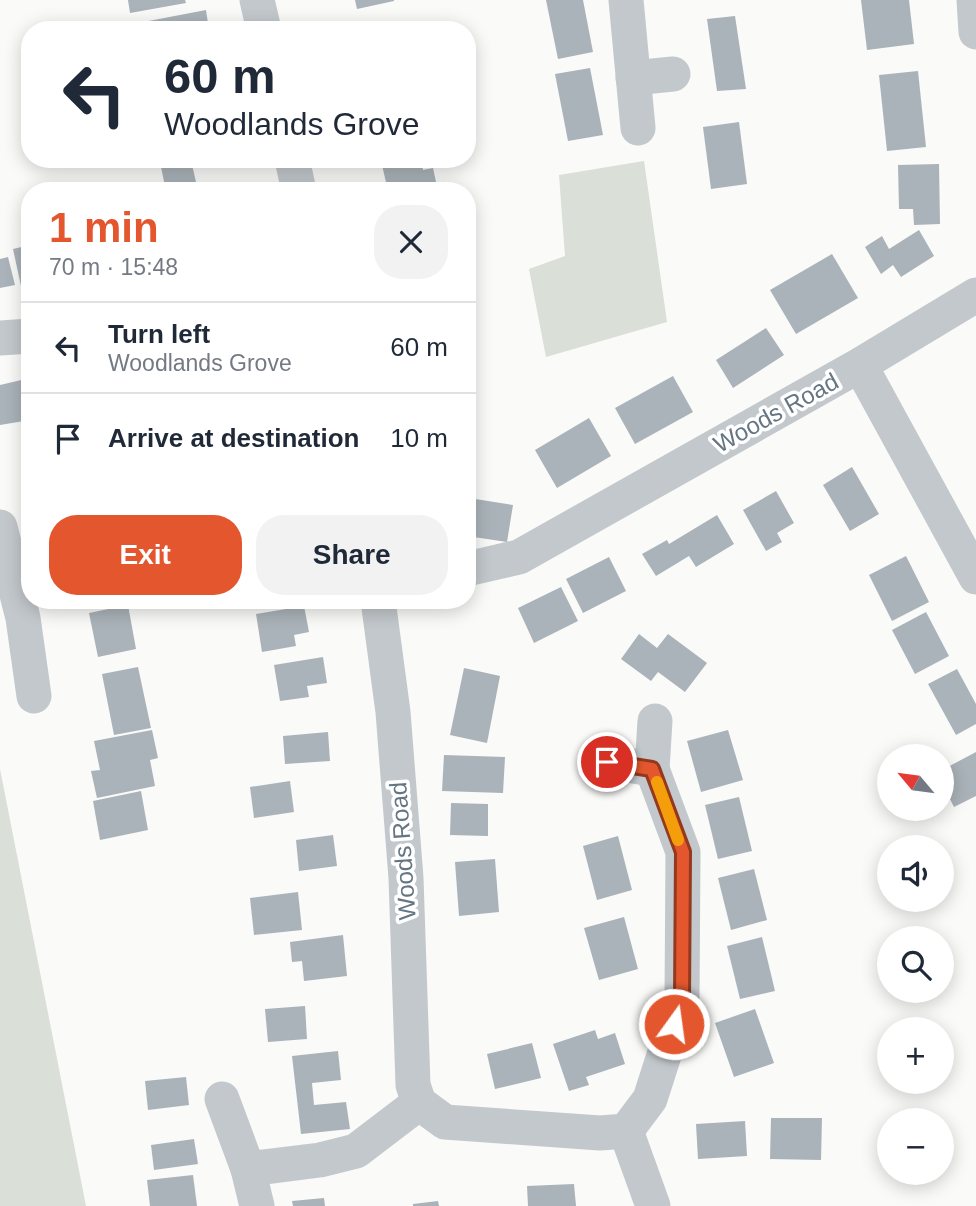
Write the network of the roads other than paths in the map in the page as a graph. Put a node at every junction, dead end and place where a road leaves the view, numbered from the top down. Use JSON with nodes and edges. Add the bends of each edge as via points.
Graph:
{"nodes":[{"id":1,"x":257,"y":0,"type":"edge"},
{"id":2,"x":626,"y":0,"type":"edge"},
{"id":3,"x":974,"y":0,"type":"edge"},
{"id":4,"x":262,"y":21,"type":"edge"},
{"id":5,"x":976,"y":32,"type":"edge"},
{"id":6,"x":673,"y":74,"type":"dead end"},
{"id":7,"x":633,"y":78,"type":"junction"},
{"id":8,"x":638,"y":128,"type":"dead end"},
{"id":9,"x":976,"y":295,"type":"edge"},
{"id":10,"x":21,"y":337,"type":"edge"},
{"id":11,"x":0,"y":338,"type":"edge"},
{"id":12,"x":860,"y":365,"type":"junction"},
{"id":13,"x":0,"y":527,"type":"edge"},
{"id":14,"x":476,"y":567,"type":"edge"},
{"id":15,"x":976,"y":577,"type":"edge"},
{"id":16,"x":379,"y":609,"type":"edge"},
{"id":17,"x":34,"y":696,"type":"dead end"},
{"id":18,"x":655,"y":721,"type":"dead end"},
{"id":19,"x":607,"y":762,"type":"dead end"},
{"id":20,"x":652,"y":769,"type":"junction"},
{"id":21,"x":222,"y":1099,"type":"dead end"},
{"id":22,"x":419,"y":1103,"type":"junction"},
{"id":23,"x":626,"y":1131,"type":"junction"},
{"id":24,"x":248,"y":1169,"type":"junction"},
{"id":25,"x":257,"y":1206,"type":"edge"},
{"id":26,"x":653,"y":1206,"type":"edge"}],
"edges":[{"from":1,"to":4,"type":"street"},
{"from":2,"to":7,"type":"street"},
{"from":3,"to":5,"type":"street"},
{"from":6,"to":7,"type":"street"},
{"from":7,"to":8,"type":"street"},
{"from":9,"to":12,"type":"street","name":"Woods Road"},
{"from":10,"to":11,"type":"street"},
{"from":12,"to":14,"type":"street","name":"Woods Road","via":[[519,557]]},
{"from":12,"to":15,"type":"street"},
{"from":13,"to":17,"type":"street","via":[[23,618]]},
{"from":16,"to":22,"type":"street","name":"Woods Road","via":[[393,712],[406,878],[413,1085]]},
{"from":18,"to":20,"type":"street"},
{"from":19,"to":20,"type":"street"},
{"from":20,"to":23,"type":"street","via":[[683,852],[682,999],[650,1099]]},
{"from":21,"to":24,"type":"street"},
{"from":22,"to":23,"type":"street","via":[[444,1122]]},
{"from":22,"to":24,"type":"street","via":[[356,1151]]},
{"from":23,"to":26,"type":"street"},
{"from":24,"to":25,"type":"street"}]}
